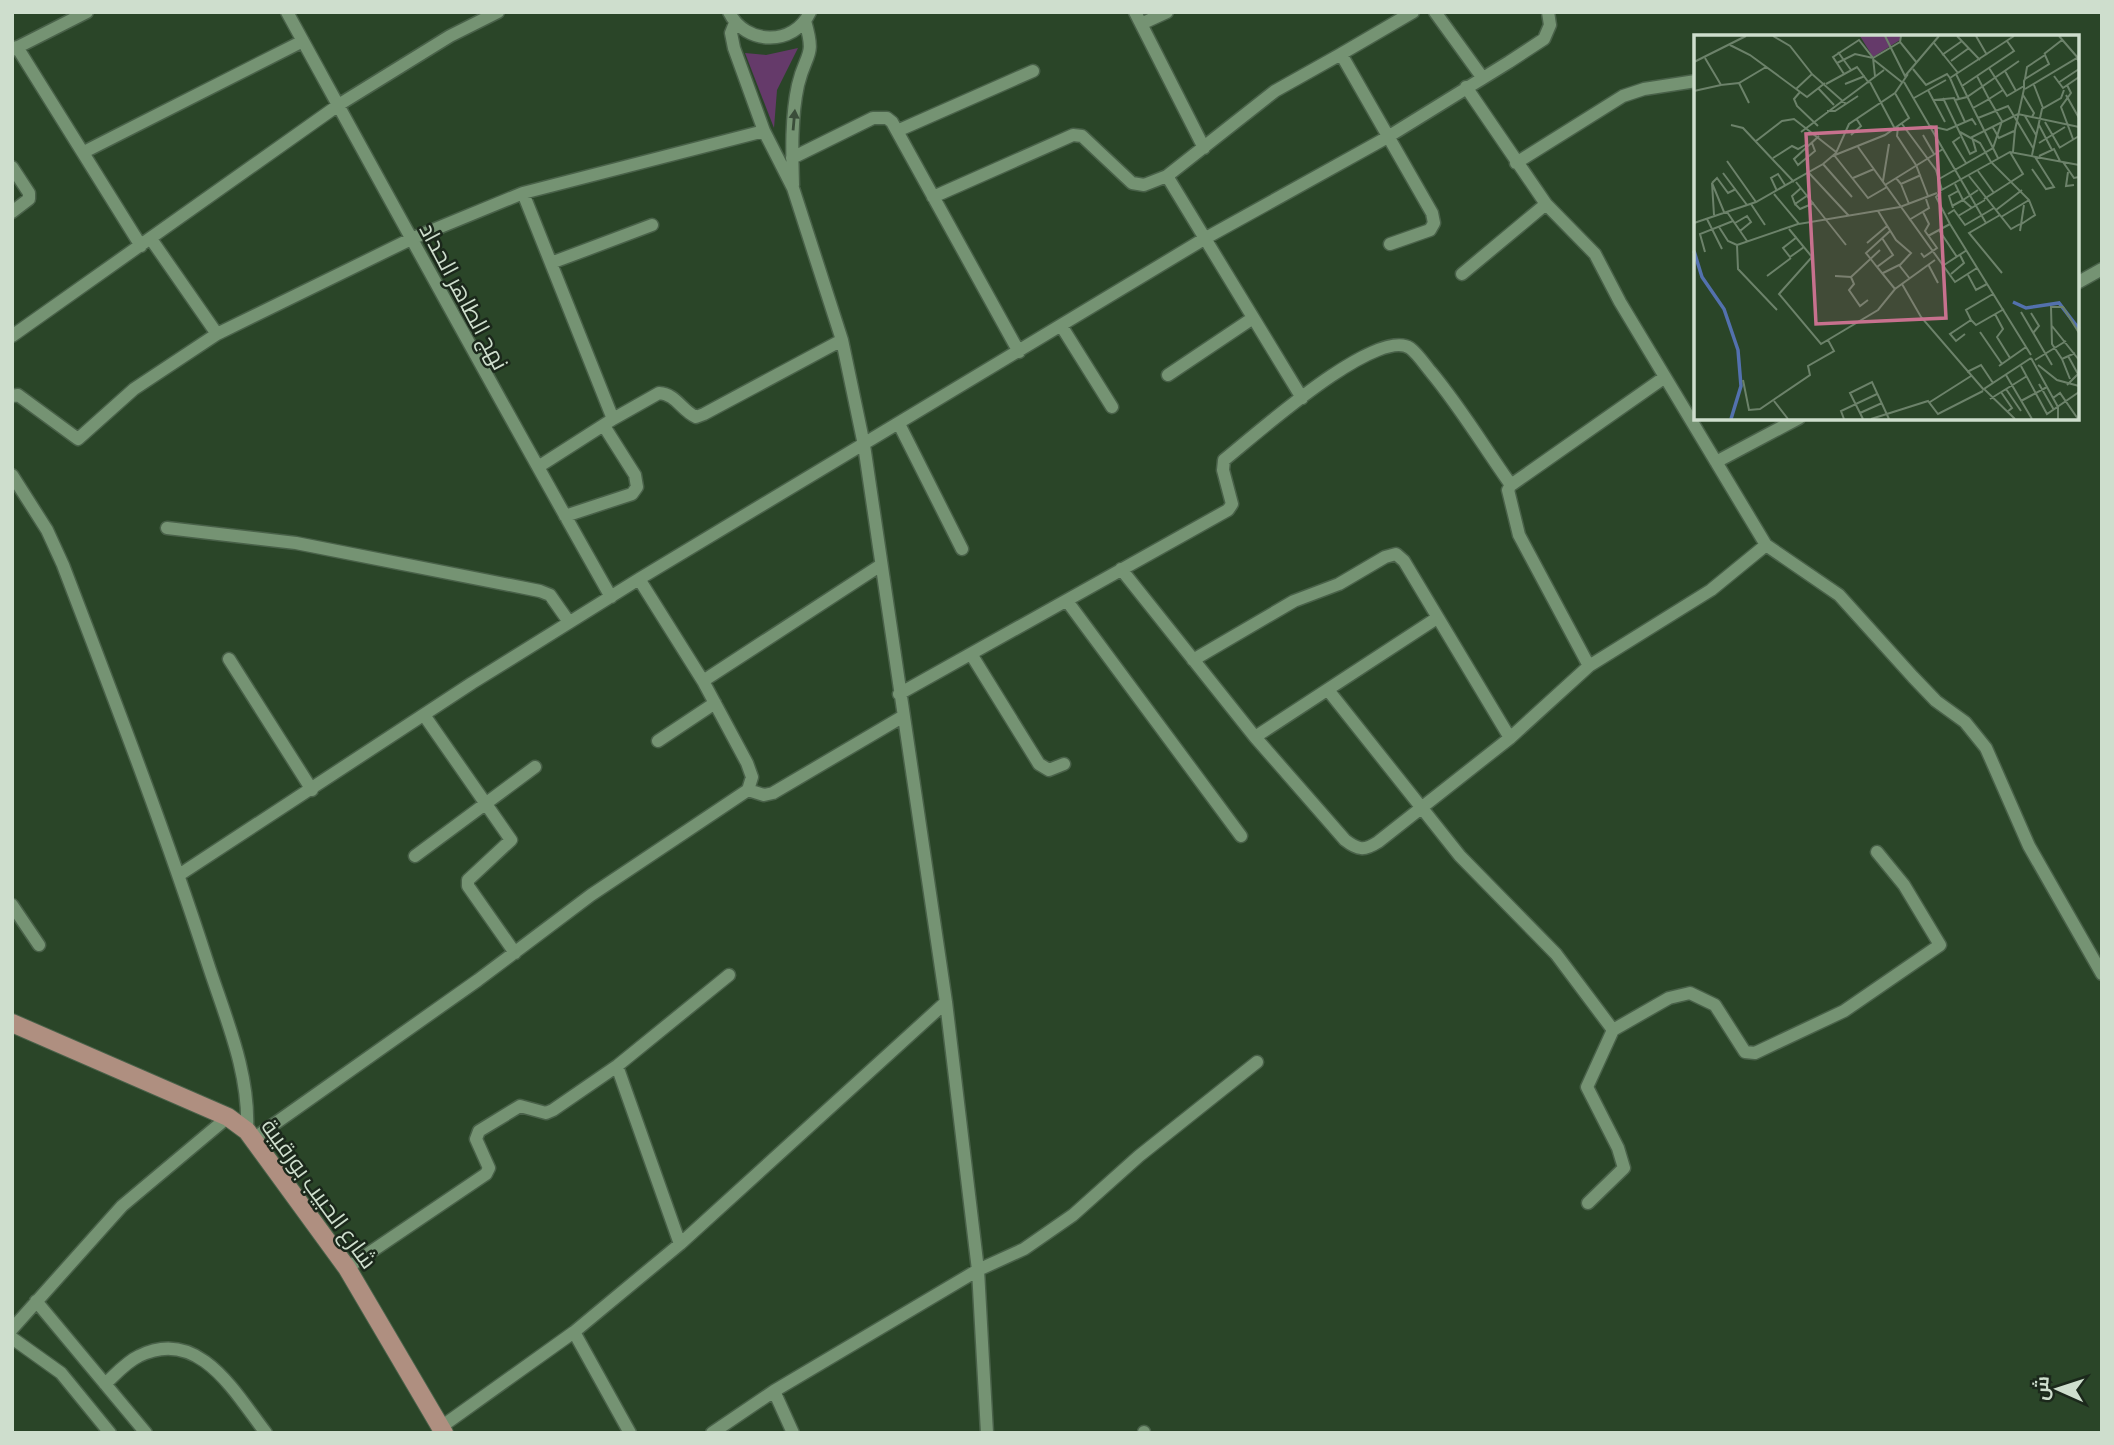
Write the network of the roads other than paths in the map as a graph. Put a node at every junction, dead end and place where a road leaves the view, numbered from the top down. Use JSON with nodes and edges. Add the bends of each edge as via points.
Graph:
{"nodes":[{"id":1,"x":87,"y":12,"type":"edge"},
{"id":2,"x":287,"y":12,"type":"edge"},
{"id":3,"x":498,"y":12,"type":"edge"},
{"id":4,"x":1167,"y":12,"type":"edge"},
{"id":5,"x":1413,"y":12,"type":"edge"},
{"id":6,"x":1435,"y":12,"type":"edge"},
{"id":7,"x":1548,"y":12,"type":"edge"},
{"id":8,"x":811,"y":15,"type":"edge"},
{"id":9,"x":729,"y":16,"type":"edge"},
{"id":10,"x":1138,"y":18,"type":"edge"},
{"id":11,"x":303,"y":41,"type":"junction"},
{"id":12,"x":14,"y":49,"type":"edge"},
{"id":13,"x":1341,"y":54,"type":"junction"},
{"id":14,"x":1033,"y":71,"type":"dead end"},
{"id":15,"x":1482,"y":77,"type":"junction"},
{"id":16,"x":1694,"y":81,"type":"edge"},
{"id":17,"x":1466,"y":87,"type":"junction"},
{"id":18,"x":340,"y":104,"type":"junction"},
{"id":19,"x":764,"y":131,"type":"junction"},
{"id":20,"x":897,"y":131,"type":"junction"},
{"id":21,"x":1386,"y":138,"type":"junction"},
{"id":22,"x":1204,"y":149,"type":"junction"},
{"id":23,"x":84,"y":152,"type":"junction"},
{"id":24,"x":792,"y":158,"type":"junction"},
{"id":25,"x":1516,"y":163,"type":"junction"},
{"id":26,"x":12,"y":167,"type":"edge"},
{"id":27,"x":1167,"y":176,"type":"junction"},
{"id":28,"x":793,"y":188,"type":"junction"},
{"id":29,"x":523,"y":193,"type":"junction"},
{"id":30,"x":933,"y":197,"type":"junction"},
{"id":31,"x":1546,"y":204,"type":"junction"},
{"id":32,"x":12,"y":212,"type":"edge"},
{"id":33,"x":652,"y":225,"type":"dead end"},
{"id":34,"x":1204,"y":239,"type":"junction"},
{"id":35,"x":411,"y":240,"type":"junction"},
{"id":36,"x":146,"y":242,"type":"junction"},
{"id":37,"x":1390,"y":244,"type":"dead end"},
{"id":38,"x":551,"y":264,"type":"junction"},
{"id":39,"x":2102,"y":269,"type":"edge"},
{"id":40,"x":1462,"y":274,"type":"dead end"},
{"id":41,"x":2079,"y":282,"type":"edge"},
{"id":42,"x":1253,"y":318,"type":"junction"},
{"id":43,"x":1062,"y":327,"type":"junction"},
{"id":44,"x":217,"y":334,"type":"junction"},
{"id":45,"x":12,"y":336,"type":"edge"},
{"id":46,"x":842,"y":340,"type":"junction"},
{"id":47,"x":1018,"y":352,"type":"junction"},
{"id":48,"x":1168,"y":375,"type":"dead end"},
{"id":49,"x":1665,"y":377,"type":"junction"},
{"id":50,"x":12,"y":396,"type":"edge"},
{"id":51,"x":1302,"y":398,"type":"junction"},
{"id":52,"x":1112,"y":407,"type":"dead end"},
{"id":53,"x":1795,"y":420,"type":"edge"},
{"id":54,"x":608,"y":423,"type":"junction"},
{"id":55,"x":899,"y":424,"type":"junction"},
{"id":56,"x":864,"y":444,"type":"junction"},
{"id":57,"x":1716,"y":462,"type":"junction"},
{"id":58,"x":537,"y":467,"type":"junction"},
{"id":59,"x":12,"y":475,"type":"edge"},
{"id":60,"x":1511,"y":485,"type":"junction"},
{"id":61,"x":565,"y":516,"type":"junction"},
{"id":62,"x":167,"y":528,"type":"dead end"},
{"id":63,"x":1766,"y":545,"type":"junction"},
{"id":64,"x":962,"y":549,"type":"dead end"},
{"id":65,"x":881,"y":565,"type":"junction"},
{"id":66,"x":1121,"y":569,"type":"junction"},
{"id":67,"x":639,"y":579,"type":"junction"},
{"id":68,"x":611,"y":597,"type":"junction"},
{"id":69,"x":1067,"y":601,"type":"junction"},
{"id":70,"x":1437,"y":618,"type":"junction"},
{"id":71,"x":569,"y":622,"type":"junction"},
{"id":72,"x":971,"y":654,"type":"junction"},
{"id":73,"x":229,"y":659,"type":"dead end"},
{"id":74,"x":1193,"y":660,"type":"junction"},
{"id":75,"x":1589,"y":666,"type":"junction"},
{"id":76,"x":703,"y":681,"type":"junction"},
{"id":77,"x":1328,"y":690,"type":"junction"},
{"id":78,"x":899,"y":694,"type":"junction"},
{"id":79,"x":715,"y":703,"type":"junction"},
{"id":80,"x":424,"y":715,"type":"junction"},
{"id":81,"x":902,"y":717,"type":"junction"},
{"id":82,"x":1255,"y":737,"type":"junction"},
{"id":83,"x":1510,"y":738,"type":"junction"},
{"id":84,"x":658,"y":741,"type":"dead end"},
{"id":85,"x":1064,"y":764,"type":"dead end"},
{"id":86,"x":535,"y":767,"type":"dead end"},
{"id":87,"x":312,"y":790,"type":"junction"},
{"id":88,"x":748,"y":790,"type":"junction"},
{"id":89,"x":485,"y":802,"type":"junction"},
{"id":90,"x":1421,"y":808,"type":"junction"},
{"id":91,"x":1241,"y":836,"type":"dead end"},
{"id":92,"x":1877,"y":852,"type":"dead end"},
{"id":93,"x":415,"y":856,"type":"dead end"},
{"id":94,"x":179,"y":875,"type":"junction"},
{"id":95,"x":12,"y":905,"type":"edge"},
{"id":96,"x":39,"y":945,"type":"dead end"},
{"id":97,"x":515,"y":953,"type":"junction"},
{"id":98,"x":2102,"y":974,"type":"edge"},
{"id":99,"x":729,"y":975,"type":"dead end"},
{"id":100,"x":946,"y":1002,"type":"junction"},
{"id":101,"x":12,"y":1023,"type":"edge"},
{"id":102,"x":1613,"y":1030,"type":"junction"},
{"id":103,"x":1257,"y":1062,"type":"dead end"},
{"id":104,"x":617,"y":1066,"type":"junction"},
{"id":105,"x":228,"y":1117,"type":"junction"},
{"id":106,"x":250,"y":1135,"type":"junction"},
{"id":107,"x":1588,"y":1203,"type":"dead end"},
{"id":108,"x":680,"y":1244,"type":"junction"},
{"id":109,"x":347,"y":1268,"type":"junction"},
{"id":110,"x":978,"y":1270,"type":"junction"},
{"id":111,"x":36,"y":1301,"type":"junction"},
{"id":112,"x":12,"y":1329,"type":"edge"},
{"id":113,"x":574,"y":1332,"type":"junction"},
{"id":114,"x":12,"y":1338,"type":"edge"},
{"id":115,"x":105,"y":1384,"type":"junction"},
{"id":116,"x":774,"y":1391,"type":"junction"},
{"id":117,"x":442,"y":1430,"type":"edge"},
{"id":118,"x":110,"y":1433,"type":"edge"},
{"id":119,"x":146,"y":1433,"type":"edge"},
{"id":120,"x":266,"y":1433,"type":"edge"},
{"id":121,"x":631,"y":1433,"type":"edge"},
{"id":122,"x":712,"y":1433,"type":"edge"},
{"id":123,"x":793,"y":1433,"type":"edge"},
{"id":124,"x":987,"y":1433,"type":"edge"}],
"edges":[{"from":1,"to":12,"type":"street"},
{"from":2,"to":11,"type":"street","name":"نهج الطاهر الحداد"},
{"from":3,"to":18,"type":"street"},
{"from":4,"to":10,"type":"street"},
{"from":5,"to":13,"type":"street"},
{"from":6,"to":15,"type":"street"},
{"from":7,"to":15,"type":"street","via":[[1550,25],[1544,39]]},
{"from":8,"to":9,"type":"street","via":[[787,35],[765,38],[744,30]]},
{"from":24,"to":8,"type":"street","one_way":true,"via":[[798,85],[811,51]]},
{"from":9,"to":19,"type":"street","via":[[734,48]]},
{"from":10,"to":22,"type":"street"},
{"from":11,"to":18,"type":"street","name":"نهج الطاهر الحداد"},
{"from":11,"to":23,"type":"street"},
{"from":12,"to":23,"type":"street"},
{"from":13,"to":21,"type":"street"},
{"from":13,"to":22,"type":"street","via":[[1275,91]]},
{"from":14,"to":20,"type":"street"},
{"from":15,"to":17,"type":"street"},
{"from":16,"to":25,"type":"street","via":[[1623,96]]},
{"from":17,"to":21,"type":"street"},
{"from":17,"to":25,"type":"street"},
{"from":18,"to":35,"type":"street","name":"نهج الطاهر الحداد"},
{"from":18,"to":36,"type":"street"},
{"from":19,"to":28,"type":"street"},
{"from":19,"to":29,"type":"street"},
{"from":20,"to":24,"type":"street","via":[[887,118],[873,118]]},
{"from":20,"to":30,"type":"street"},
{"from":21,"to":34,"type":"street"},
{"from":21,"to":37,"type":"street","via":[[1434,223],[1430,230]]},
{"from":22,"to":27,"type":"street"},
{"from":23,"to":36,"type":"street"},
{"from":24,"to":28,"type":"street"},
{"from":25,"to":31,"type":"street"},
{"from":26,"to":32,"type":"street","via":[[29,193],[29,199]]},
{"from":27,"to":30,"type":"street","via":[[1144,185],[1132,183],[1082,136],[1073,135]]},
{"from":27,"to":34,"type":"street"},
{"from":28,"to":46,"type":"street"},
{"from":29,"to":35,"type":"street"},
{"from":29,"to":38,"type":"street"},
{"from":30,"to":47,"type":"street"},
{"from":31,"to":40,"type":"street"},
{"from":31,"to":49,"type":"street","via":[[1600,261]]},
{"from":33,"to":38,"type":"street"},
{"from":34,"to":42,"type":"street"},
{"from":34,"to":43,"type":"street"},
{"from":35,"to":44,"type":"street"},
{"from":35,"to":58,"type":"street","name":"نهج الطاهر الحداد"},
{"from":36,"to":44,"type":"street"},
{"from":36,"to":45,"type":"street"},
{"from":38,"to":54,"type":"street"},
{"from":39,"to":41,"type":"street"},
{"from":42,"to":48,"type":"street"},
{"from":42,"to":51,"type":"street"},
{"from":43,"to":47,"type":"street"},
{"from":43,"to":52,"type":"street"},
{"from":44,"to":50,"type":"street","via":[[134,389],[78,439],[18,395]]},
{"from":46,"to":54,"type":"street","via":[[704,414],[695,417],[675,399],[659,393]]},
{"from":46,"to":56,"type":"street"},
{"from":47,"to":55,"type":"street"},
{"from":49,"to":57,"type":"street"},
{"from":49,"to":60,"type":"street"},
{"from":51,"to":60,"type":"street","via":[[1373,351],[1404,346],[1444,388]]},
{"from":51,"to":66,"type":"street","via":[[1224,460],[1230,508]]},
{"from":53,"to":57,"type":"street"},
{"from":54,"to":58,"type":"street"},
{"from":54,"to":61,"type":"street","via":[[635,474],[637,487],[632,494]]},
{"from":55,"to":56,"type":"street"},
{"from":55,"to":64,"type":"street"},
{"from":56,"to":65,"type":"street"},
{"from":56,"to":67,"type":"street"},
{"from":57,"to":63,"type":"street"},
{"from":58,"to":61,"type":"street","name":"نهج الطاهر الحداد"},
{"from":59,"to":94,"type":"street","via":[[63,565]]},
{"from":60,"to":75,"type":"street","via":[[1508,494],[1519,535]]},
{"from":61,"to":68,"type":"street","name":"نهج الطاهر الحداد"},
{"from":62,"to":71,"type":"street","via":[[296,543],[541,591],[550,594]]},
{"from":63,"to":75,"type":"street","via":[[1711,590]]},
{"from":63,"to":98,"type":"street","via":[[1839,595],[1936,701],[1965,722],[1986,747],[2029,846]]},
{"from":65,"to":76,"type":"street"},
{"from":65,"to":78,"type":"street"},
{"from":66,"to":69,"type":"street"},
{"from":66,"to":74,"type":"street"},
{"from":67,"to":68,"type":"street"},
{"from":67,"to":76,"type":"street"},
{"from":68,"to":71,"type":"street"},
{"from":69,"to":72,"type":"street"},
{"from":69,"to":91,"type":"street"},
{"from":70,"to":74,"type":"street","via":[[1396,554],[1294,601]]},
{"from":70,"to":77,"type":"street"},
{"from":70,"to":83,"type":"street"},
{"from":71,"to":80,"type":"street"},
{"from":72,"to":78,"type":"street"},
{"from":72,"to":85,"type":"street","via":[[1039,764],[1049,770]]},
{"from":73,"to":87,"type":"street"},
{"from":74,"to":82,"type":"street"},
{"from":75,"to":83,"type":"street"},
{"from":76,"to":79,"type":"street"},
{"from":77,"to":82,"type":"street"},
{"from":77,"to":90,"type":"street"},
{"from":78,"to":81,"type":"street"},
{"from":79,"to":84,"type":"street"},
{"from":79,"to":88,"type":"street","via":[[747,762],[752,777]]},
{"from":80,"to":87,"type":"street"},
{"from":80,"to":89,"type":"street"},
{"from":81,"to":88,"type":"street","via":[[773,793]]},
{"from":81,"to":100,"type":"street"},
{"from":82,"to":90,"type":"street","via":[[1355,848],[1371,847]]},
{"from":83,"to":90,"type":"street"},
{"from":86,"to":89,"type":"street"},
{"from":87,"to":94,"type":"street"},
{"from":88,"to":97,"type":"street","via":[[591,895]]},
{"from":89,"to":93,"type":"street"},
{"from":89,"to":97,"type":"street","via":[[511,840],[468,880],[468,886]]},
{"from":90,"to":102,"type":"street","via":[[1460,856],[1556,954]]},
{"from":92,"to":102,"type":"street","via":[[1904,885],[1940,945],[1884,985],[1844,1011],[1753,1054],[1745,1052],[1714,1005],[1690,993],[1669,998]]},
{"from":94,"to":106,"type":"street","via":[[242,1069]]},
{"from":95,"to":96,"type":"street"},
{"from":97,"to":106,"type":"street"},
{"from":99,"to":104,"type":"street"},
{"from":100,"to":108,"type":"street"},
{"from":100,"to":110,"type":"street"},
{"from":101,"to":105,"type":"main road","name":"شارع الحبيب بورقيبة"},
{"from":102,"to":107,"type":"street","via":[[1587,1087],[1618,1148],[1623,1168]]},
{"from":103,"to":110,"type":"street","via":[[1073,1215],[1015,1254]]},
{"from":104,"to":108,"type":"street"},
{"from":104,"to":109,"type":"street","via":[[549,1112],[520,1105],[479,1131],[477,1139],[489,1168],[486,1174]]},
{"from":105,"to":106,"type":"main road","name":"شارع الحبيب بورقيبة"},
{"from":105,"to":111,"type":"street","via":[[121,1206]]},
{"from":106,"to":109,"type":"main road","name":"شارع الحبيب بورقيبة"},
{"from":108,"to":113,"type":"street"},
{"from":109,"to":117,"type":"main road","name":"شارع الحبيب بورقيبة"},
{"from":110,"to":116,"type":"street"},
{"from":110,"to":124,"type":"street"},
{"from":111,"to":112,"type":"street"},
{"from":111,"to":115,"type":"street"},
{"from":113,"to":117,"type":"street"},
{"from":113,"to":121,"type":"street"},
{"from":114,"to":118,"type":"street","via":[[61,1373]]},
{"from":115,"to":119,"type":"street"},
{"from":115,"to":120,"type":"street","via":[[142,1354],[189,1351],[214,1367]]},
{"from":116,"to":122,"type":"street"},
{"from":116,"to":123,"type":"street"}]}
